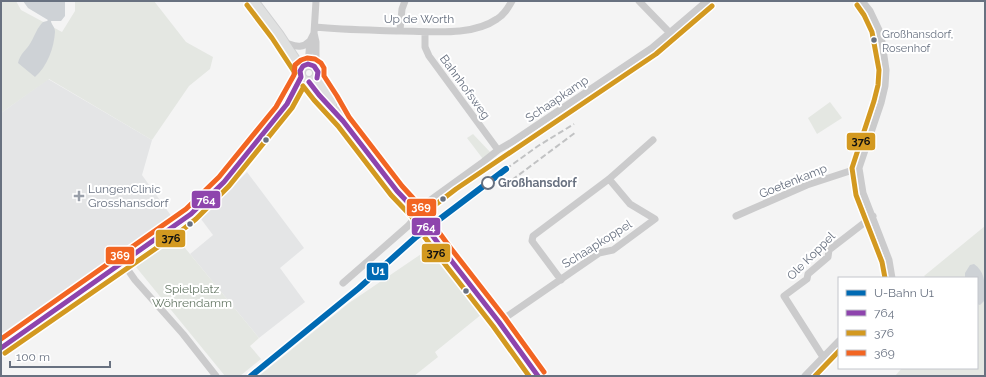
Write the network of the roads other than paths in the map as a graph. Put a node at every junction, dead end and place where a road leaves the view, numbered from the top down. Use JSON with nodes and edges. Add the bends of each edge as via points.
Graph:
{"nodes":[{"id":1,"x":253,"y":1,"type":"edge"},
{"id":2,"x":316,"y":1,"type":"edge"},
{"id":3,"x":405,"y":1,"type":"edge"},
{"id":4,"x":512,"y":1,"type":"edge"},
{"id":5,"x":639,"y":1,"type":"edge"},
{"id":6,"x":707,"y":1,"type":"edge"},
{"id":7,"x":862,"y":1,"type":"edge"},
{"id":8,"x":314,"y":30,"type":"junction"},
{"id":9,"x":400,"y":30,"type":"junction"},
{"id":10,"x":425,"y":32,"type":"junction"},
{"id":11,"x":670,"y":33,"type":"junction"},
{"id":12,"x":278,"y":34,"type":"junction"},
{"id":13,"x":310,"y":41,"type":"junction"},
{"id":14,"x":289,"y":44,"type":"junction"},
{"id":15,"x":308,"y":73,"type":"junction"},
{"id":16,"x":652,"y":140,"type":"dead end"},
{"id":17,"x":498,"y":150,"type":"junction"},
{"id":18,"x":859,"y":168,"type":"junction"},
{"id":19,"x":609,"y":179,"type":"junction"},
{"id":20,"x":418,"y":213,"type":"junction"},
{"id":21,"x":736,"y":216,"type":"dead end"},
{"id":22,"x":873,"y":216,"type":"junction"},
{"id":23,"x":123,"y":263,"type":"junction"},
{"id":24,"x":892,"y":277,"type":"edge"},
{"id":25,"x":561,"y":280,"type":"junction"},
{"id":26,"x":343,"y":283,"type":"dead end"},
{"id":27,"x":499,"y":322,"type":"junction"},
{"id":28,"x":838,"y":342,"type":"edge"},
{"id":29,"x":1,"y":348,"type":"edge"},
{"id":30,"x":823,"y":357,"type":"junction"},
{"id":31,"x":216,"y":376,"type":"edge"},
{"id":32,"x":538,"y":376,"type":"edge"},
{"id":33,"x":804,"y":376,"type":"edge"}],
"edges":[{"from":1,"to":12,"type":"main road"},
{"from":2,"to":8,"type":"street"},
{"from":3,"to":9,"type":"street"},
{"from":4,"to":10,"type":"street","name":"Up de Worth","via":[[508,9],[496,20],[478,27]]},
{"from":5,"to":11,"type":"street"},
{"from":6,"to":11,"type":"street","name":"Schaapkamp"},
{"from":7,"to":18,"type":"street","via":[[879,30],[886,70],[882,103]]},
{"from":8,"to":9,"type":"street","name":"Up de Worth"},
{"from":8,"to":13,"type":"street"},
{"from":8,"to":15,"type":"street","via":[[316,42]]},
{"from":9,"to":10,"type":"street","name":"Up de Worth"},
{"from":10,"to":17,"type":"street","name":"Bahnhofsweg","via":[[425,48],[429,56]]},
{"from":11,"to":17,"type":"street","name":"Schaapkamp","via":[[652,48]]},
{"from":12,"to":14,"type":"main road"},
{"from":12,"to":15,"type":"main road"},
{"from":13,"to":14,"type":"street","via":[[299,47]]},
{"from":13,"to":15,"type":"street"},
{"from":14,"to":15,"type":"main road"},
{"from":15,"to":20,"type":"main road","via":[[319,95]]},
{"from":15,"to":23,"type":"street","via":[[287,104],[224,182],[177,225]]},
{"from":16,"to":19,"type":"street"},
{"from":17,"to":20,"type":"street","name":"Schaapkamp","via":[[429,201]]},
{"from":18,"to":21,"type":"street","name":"Goetenkamp","via":[[807,185]]},
{"from":18,"to":22,"type":"street","via":[[863,193]]},
{"from":19,"to":25,"type":"street","via":[[532,238]]},
{"from":19,"to":25,"type":"street","name":"Schaapkoppel","via":[[630,204],[655,219],[613,250],[599,253]]},
{"from":20,"to":26,"type":"street","name":"Schaapkamp","via":[[408,226]]},
{"from":20,"to":27,"type":"main road","via":[[443,250]]},
{"from":22,"to":24,"type":"street","via":[[889,260]]},
{"from":22,"to":30,"type":"street","name":"Ole Koppel","via":[[829,250],[828,257],[784,296]]},
{"from":23,"to":29,"type":"street"},
{"from":23,"to":31,"type":"street"},
{"from":25,"to":27,"type":"street","name":"Schaapkoppel"},
{"from":27,"to":32,"type":"main road"},
{"from":28,"to":30,"type":"street"},
{"from":30,"to":33,"type":"street"}]}
